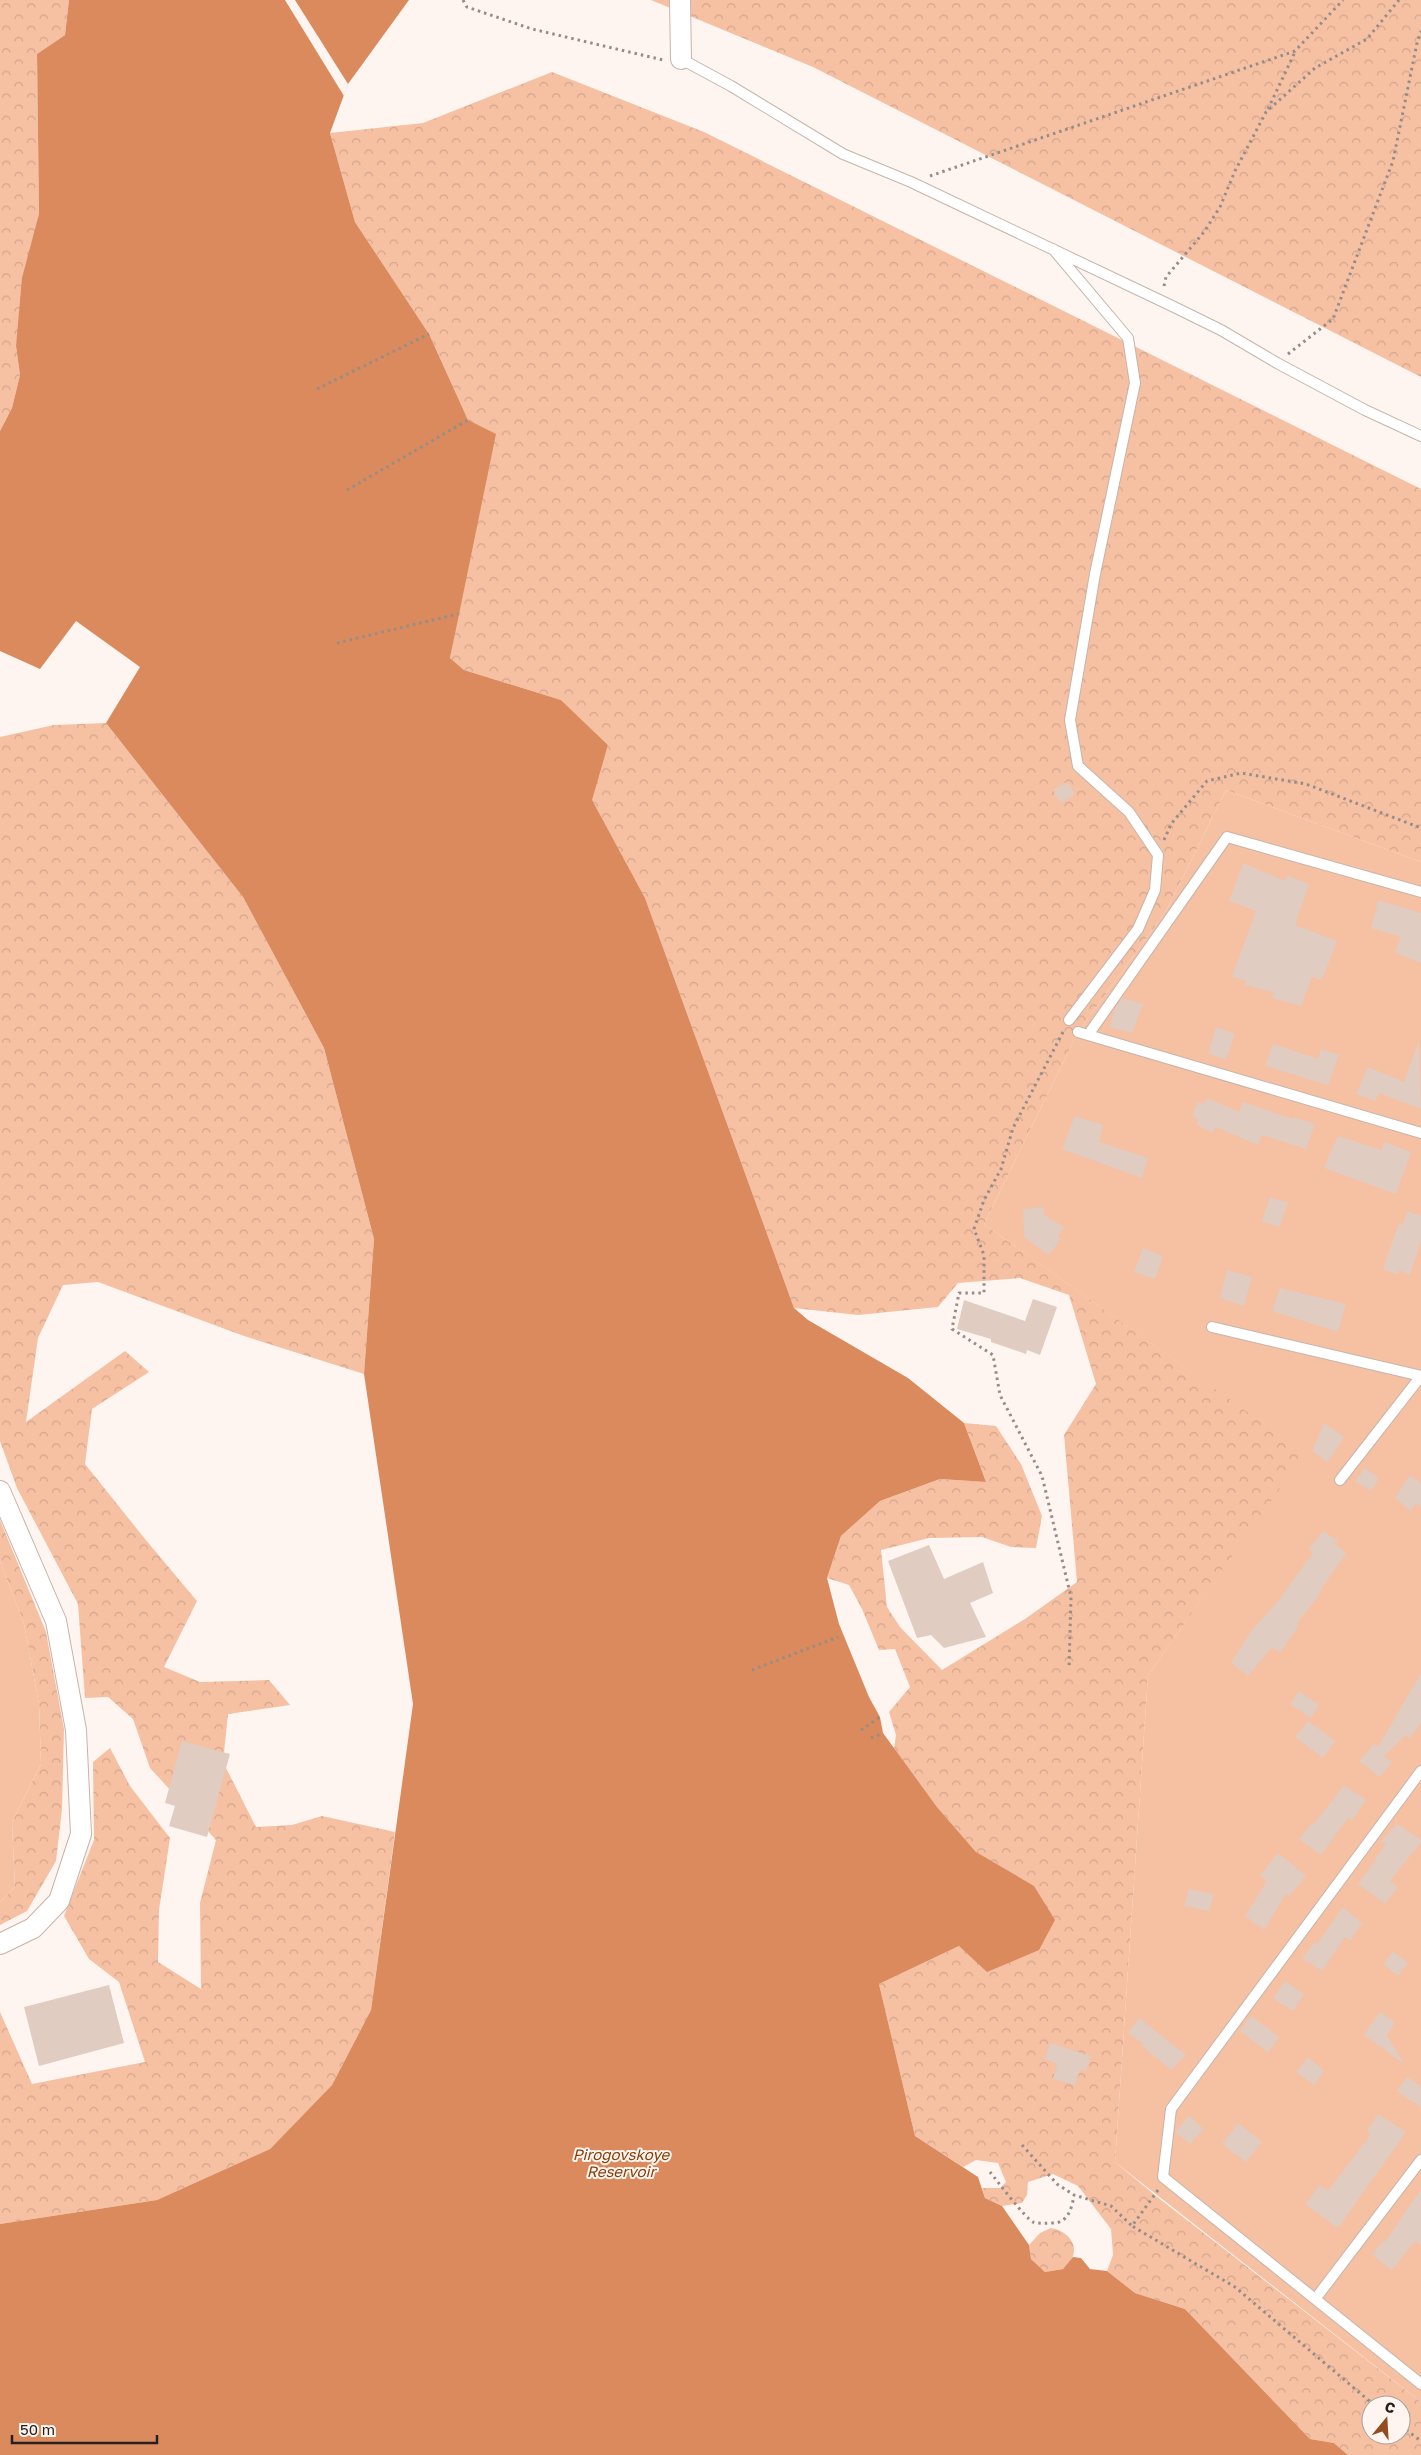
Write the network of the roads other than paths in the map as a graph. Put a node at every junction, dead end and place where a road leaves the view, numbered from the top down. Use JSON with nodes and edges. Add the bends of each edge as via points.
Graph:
{"nodes":[{"id":1,"x":680,"y":0,"type":"edge"},
{"id":2,"x":681,"y":59,"type":"joint"},
{"id":3,"x":1053,"y":250,"type":"junction"},
{"id":4,"x":1421,"y":436,"type":"edge"},
{"id":5,"x":1421,"y":892,"type":"edge"},
{"id":6,"x":1069,"y":1020,"type":"road end"},
{"id":7,"x":1421,"y":1133,"type":"edge"},
{"id":8,"x":1212,"y":1327,"type":"dead end"},
{"id":9,"x":1421,"y":1376,"type":"edge"},
{"id":10,"x":1340,"y":1480,"type":"dead end"},
{"id":11,"x":0,"y":1491,"type":"edge"},
{"id":12,"x":1421,"y":1771,"type":"edge"},
{"id":13,"x":0,"y":1944,"type":"edge"},
{"id":14,"x":1421,"y":2160,"type":"edge"},
{"id":15,"x":1316,"y":2298,"type":"junction"},
{"id":16,"x":1421,"y":2384,"type":"edge"}],
"edges":[{"from":1,"to":2,"type":"street"},
{"from":2,"to":3,"type":"lane","via":[[732,86],[843,154],[911,182]]},
{"from":3,"to":4,"type":"lane","via":[[1221,330],[1276,363]]},
{"from":3,"to":6,"type":"lane","via":[[1128,338],[1136,383],[1095,574],[1070,720],[1076,757],[1078,766],[1129,812],[1158,855],[1155,890],[1138,929]]},
{"from":5,"to":7,"type":"lane","via":[[1227,837],[1083,1033]]},
{"from":8,"to":9,"type":"lane"},
{"from":9,"to":10,"type":"lane"},
{"from":11,"to":13,"type":"street","via":[[56,1621],[76,1730],[81,1834],[59,1901],[33,1928]]},
{"from":12,"to":15,"type":"lane","via":[[1171,2109],[1163,2177]]},
{"from":14,"to":15,"type":"lane"},
{"from":15,"to":16,"type":"lane"}]}
